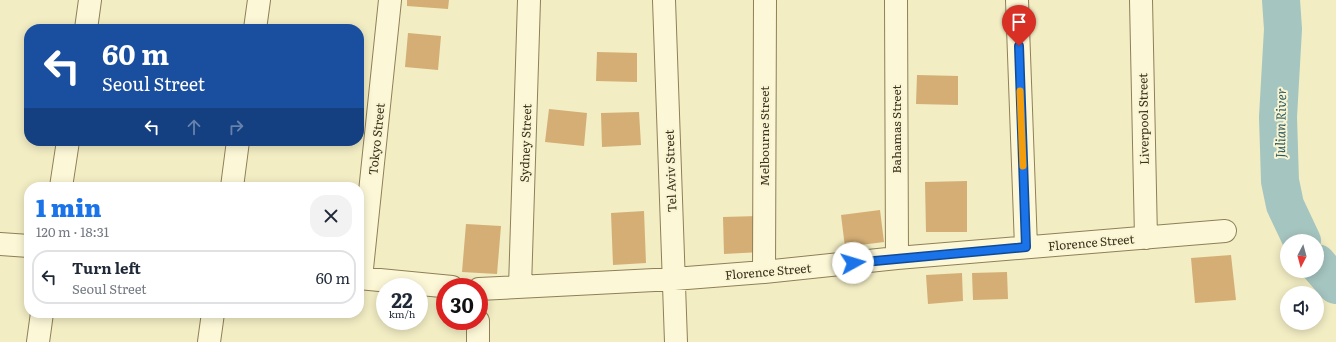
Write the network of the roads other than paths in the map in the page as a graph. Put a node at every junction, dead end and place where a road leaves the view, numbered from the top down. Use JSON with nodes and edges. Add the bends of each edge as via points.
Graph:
{"nodes":[{"id":1,"x":90,"y":0,"type":"edge"},
{"id":2,"x":259,"y":0,"type":"edge"},
{"id":3,"x":390,"y":0,"type":"edge"},
{"id":4,"x":529,"y":0,"type":"edge"},
{"id":5,"x":664,"y":0,"type":"edge"},
{"id":6,"x":765,"y":0,"type":"edge"},
{"id":7,"x":896,"y":0,"type":"edge"},
{"id":8,"x":1017,"y":0,"type":"edge"},
{"id":9,"x":1141,"y":0,"type":"edge"},
{"id":10,"x":87,"y":24,"type":"edge"},
{"id":11,"x":256,"y":24,"type":"edge"},
{"id":12,"x":67,"y":146,"type":"edge"},
{"id":13,"x":237,"y":146,"type":"edge"},
{"id":14,"x":62,"y":182,"type":"edge"},
{"id":15,"x":233,"y":182,"type":"edge"},
{"id":16,"x":1225,"y":231,"type":"dead end"},
{"id":17,"x":1146,"y":238,"type":"junction"},
{"id":18,"x":364,"y":241,"type":"edge"},
{"id":19,"x":0,"y":244,"type":"edge"},
{"id":20,"x":24,"y":246,"type":"edge"},
{"id":21,"x":1026,"y":247,"type":"junction"},
{"id":22,"x":897,"y":258,"type":"junction"},
{"id":23,"x":764,"y":272,"type":"junction"},
{"id":24,"x":364,"y":278,"type":"edge"},
{"id":25,"x":674,"y":279,"type":"junction"},
{"id":26,"x":436,"y":285,"type":"edge"},
{"id":27,"x":520,"y":287,"type":"junction"},
{"id":28,"x":488,"y":289,"type":"edge"},
{"id":29,"x":41,"y":318,"type":"edge"},
{"id":30,"x":212,"y":318,"type":"edge"},
{"id":31,"x":478,"y":330,"type":"edge"},
{"id":32,"x":38,"y":342,"type":"edge"},
{"id":33,"x":209,"y":342,"type":"edge"},
{"id":34,"x":478,"y":342,"type":"edge"},
{"id":35,"x":676,"y":342,"type":"edge"}],
"edges":[{"from":1,"to":10,"type":"street"},
{"from":2,"to":11,"type":"street"},
{"from":3,"to":18,"type":"street","name":"Tokyo Street"},
{"from":4,"to":27,"type":"street","name":"Sydney Street"},
{"from":5,"to":25,"type":"street","name":"Tel Aviv Street"},
{"from":6,"to":23,"type":"street","name":"Melbourne Street"},
{"from":7,"to":22,"type":"street","name":"Bahamas Street"},
{"from":8,"to":21,"type":"street"},
{"from":9,"to":17,"type":"street","name":"Liverpool Street"},
{"from":12,"to":14,"type":"street"},
{"from":13,"to":15,"type":"street"},
{"from":16,"to":17,"type":"street","name":"Florence Street"},
{"from":17,"to":21,"type":"street","name":"Florence Street"},
{"from":19,"to":20,"type":"street"},
{"from":21,"to":22,"type":"street","name":"Florence Street"},
{"from":22,"to":23,"type":"street","name":"Florence Street"},
{"from":23,"to":25,"type":"street","name":"Florence Street"},
{"from":24,"to":26,"type":"street"},
{"from":25,"to":27,"type":"street","name":"Florence Street"},
{"from":25,"to":35,"type":"street","name":"Tel Aviv Street"},
{"from":27,"to":28,"type":"street","name":"Florence Street"},
{"from":29,"to":32,"type":"street"},
{"from":30,"to":33,"type":"street"},
{"from":31,"to":34,"type":"street"}]}
